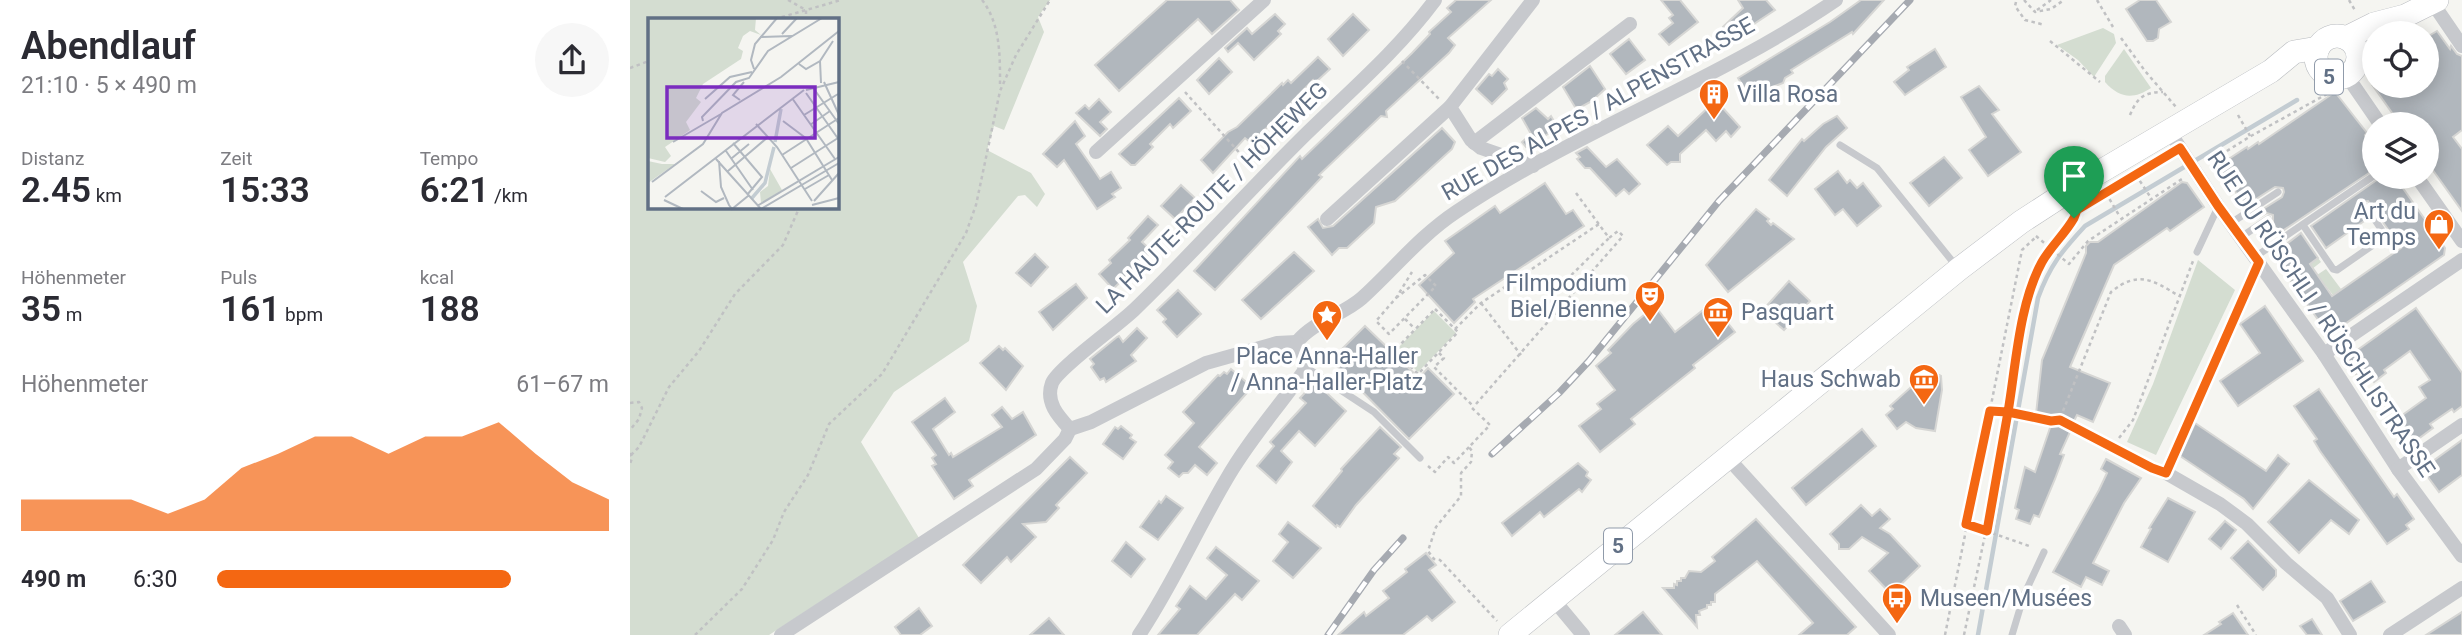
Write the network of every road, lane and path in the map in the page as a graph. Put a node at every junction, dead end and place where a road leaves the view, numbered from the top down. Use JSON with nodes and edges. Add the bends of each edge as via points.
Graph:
{"nodes":[{"id":1,"x":788,"y":0,"type":"edge"},
{"id":2,"x":841,"y":0,"type":"edge"},
{"id":3,"x":982,"y":0,"type":"edge"},
{"id":4,"x":1050,"y":0,"type":"edge"},
{"id":5,"x":1264,"y":0,"type":"edge"},
{"id":6,"x":1435,"y":0,"type":"edge"},
{"id":7,"x":1533,"y":0,"type":"edge"},
{"id":8,"x":1836,"y":0,"type":"edge"},
{"id":9,"x":2024,"y":0,"type":"edge"},
{"id":10,"x":2051,"y":0,"type":"edge"},
{"id":11,"x":2064,"y":0,"type":"edge"},
{"id":12,"x":2097,"y":0,"type":"edge"},
{"id":13,"x":2348,"y":0,"type":"edge"},
{"id":14,"x":2016,"y":1,"type":"edge"},
{"id":15,"x":2435,"y":1,"type":"edge"},
{"id":16,"x":806,"y":10,"type":"junction"},
{"id":17,"x":2035,"y":12,"type":"junction"},
{"id":18,"x":2405,"y":16,"type":"junction"},
{"id":19,"x":778,"y":18,"type":"edge"},
{"id":20,"x":806,"y":18,"type":"edge"},
{"id":21,"x":2361,"y":20,"type":"dead end"},
{"id":22,"x":2401,"y":21,"type":"edge"},
{"id":23,"x":1630,"y":24,"type":"dead end"},
{"id":24,"x":2045,"y":26,"type":"dead end"},
{"id":25,"x":2113,"y":27,"type":"dead end"},
{"id":26,"x":2121,"y":38,"type":"dead end"},
{"id":27,"x":2050,"y":41,"type":"dead end"},
{"id":28,"x":2462,"y":46,"type":"edge"},
{"id":29,"x":2360,"y":47,"type":"edge"},
{"id":30,"x":1393,"y":52,"type":"junction"},
{"id":31,"x":2319,"y":58,"type":"junction"},
{"id":32,"x":648,"y":61,"type":"edge"},
{"id":33,"x":630,"y":68,"type":"edge"},
{"id":34,"x":2347,"y":76,"type":"junction"},
{"id":35,"x":1175,"y":80,"type":"junction"},
{"id":36,"x":2100,"y":82,"type":"dead end"},
{"id":37,"x":1000,"y":91,"type":"junction"},
{"id":38,"x":2164,"y":92,"type":"junction"},
{"id":39,"x":1450,"y":107,"type":"junction"},
{"id":40,"x":2178,"y":109,"type":"dead end"},
{"id":41,"x":2372,"y":112,"type":"edge"},
{"id":42,"x":2130,"y":115,"type":"dead end"},
{"id":43,"x":2238,"y":115,"type":"dead end"},
{"id":44,"x":2169,"y":131,"type":"junction"},
{"id":45,"x":2251,"y":136,"type":"dead end"},
{"id":46,"x":1474,"y":143,"type":"junction"},
{"id":47,"x":1840,"y":145,"type":"dead end"},
{"id":48,"x":1096,"y":152,"type":"dead end"},
{"id":49,"x":2153,"y":165,"type":"dead end"},
{"id":50,"x":1533,"y":166,"type":"junction"},
{"id":51,"x":2136,"y":175,"type":"junction"},
{"id":52,"x":1262,"y":179,"type":"junction"},
{"id":53,"x":2362,"y":187,"type":"edge"},
{"id":54,"x":2425,"y":189,"type":"edge"},
{"id":55,"x":2278,"y":192,"type":"dead end"},
{"id":56,"x":1576,"y":193,"type":"dead end"},
{"id":57,"x":2106,"y":193,"type":"junction"},
{"id":58,"x":2149,"y":196,"type":"dead end"},
{"id":59,"x":2086,"y":204,"type":"dead end"},
{"id":60,"x":2218,"y":206,"type":"junction"},
{"id":61,"x":799,"y":208,"type":"edge"},
{"id":62,"x":2366,"y":208,"type":"dead end"},
{"id":63,"x":2066,"y":216,"type":"dead end"},
{"id":64,"x":2121,"y":218,"type":"dead end"},
{"id":65,"x":1327,"y":219,"type":"dead end"},
{"id":66,"x":2268,"y":219,"type":"dead end"},
{"id":67,"x":2231,"y":223,"type":"junction"},
{"id":68,"x":1599,"y":224,"type":"junction"},
{"id":69,"x":2303,"y":225,"type":"junction"},
{"id":70,"x":2044,"y":230,"type":"dead end"},
{"id":71,"x":2036,"y":236,"type":"junction"},
{"id":72,"x":2241,"y":237,"type":"junction"},
{"id":73,"x":1609,"y":238,"type":"junction"},
{"id":74,"x":2462,"y":241,"type":"edge"},
{"id":75,"x":2052,"y":249,"type":"junction"},
{"id":76,"x":2197,"y":251,"type":"joint"},
{"id":77,"x":2257,"y":259,"type":"junction"},
{"id":78,"x":2462,"y":260,"type":"edge"},
{"id":79,"x":2069,"y":264,"type":"dead end"},
{"id":80,"x":1415,"y":268,"type":"dead end"},
{"id":81,"x":1959,"y":269,"type":"junction"},
{"id":82,"x":2179,"y":296,"type":"junction"},
{"id":83,"x":1396,"y":299,"type":"junction"},
{"id":84,"x":1481,"y":303,"type":"junction"},
{"id":85,"x":1373,"y":308,"type":"dead end"},
{"id":86,"x":1560,"y":309,"type":"junction"},
{"id":87,"x":1381,"y":315,"type":"junction"},
{"id":88,"x":1405,"y":318,"type":"junction"},
{"id":89,"x":1415,"y":329,"type":"junction"},
{"id":90,"x":1455,"y":329,"type":"junction"},
{"id":91,"x":1297,"y":342,"type":"junction"},
{"id":92,"x":1439,"y":353,"type":"junction"},
{"id":93,"x":2324,"y":354,"type":"junction"},
{"id":94,"x":1521,"y":355,"type":"junction"},
{"id":95,"x":1304,"y":366,"type":"junction"},
{"id":96,"x":630,"y":403,"type":"edge"},
{"id":97,"x":1474,"y":406,"type":"junction"},
{"id":98,"x":1990,"y":411,"type":"junction"},
{"id":99,"x":2010,"y":412,"type":"junction"},
{"id":100,"x":2060,"y":420,"type":"junction"},
{"id":101,"x":2462,"y":425,"type":"edge"},
{"id":102,"x":1070,"y":429,"type":"junction"},
{"id":103,"x":630,"y":430,"type":"edge"},
{"id":104,"x":1469,"y":447,"type":"junction"},
{"id":105,"x":2112,"y":447,"type":"junction"},
{"id":106,"x":631,"y":454,"type":"edge"},
{"id":107,"x":1727,"y":457,"type":"junction"},
{"id":108,"x":1420,"y":458,"type":"joint"},
{"id":109,"x":630,"y":464,"type":"edge"},
{"id":110,"x":2398,"y":469,"type":"junction"},
{"id":111,"x":2166,"y":473,"type":"junction"},
{"id":112,"x":1966,"y":524,"type":"junction"},
{"id":113,"x":1988,"y":531,"type":"junction"},
{"id":114,"x":2044,"y":552,"type":"joint"},
{"id":115,"x":2462,"y":556,"type":"edge"},
{"id":116,"x":2462,"y":588,"type":"edge"},
{"id":117,"x":1553,"y":599,"type":"junction"},
{"id":118,"x":2237,"y":605,"type":"dead end"},
{"id":119,"x":1505,"y":629,"type":"edge"},
{"id":120,"x":1879,"y":632,"type":"edge"},
{"id":121,"x":695,"y":635,"type":"edge"},
{"id":122,"x":781,"y":635,"type":"edge"},
{"id":123,"x":1139,"y":635,"type":"edge"},
{"id":124,"x":1583,"y":635,"type":"edge"},
{"id":125,"x":1945,"y":635,"type":"edge"},
{"id":126,"x":1964,"y":635,"type":"edge"},
{"id":127,"x":2012,"y":635,"type":"edge"},
{"id":128,"x":2256,"y":635,"type":"edge"},
{"id":129,"x":2350,"y":635,"type":"edge"},
{"id":130,"x":2390,"y":635,"type":"edge"}],
"edges":[{"from":1,"to":16,"type":"path"},
{"from":2,"to":16,"type":"path"},
{"from":3,"to":37,"type":"path","via":[[994,24]]},
{"from":4,"to":37,"type":"path"},
{"from":5,"to":35,"type":"street"},
{"from":6,"to":30,"type":"street","name":"LA HAUTE-ROUTE / HÖHEWEG"},
{"from":7,"to":39,"type":"street"},
{"from":8,"to":50,"type":"street","name":"RUE DES ALPES / ALPENSTRASSE","via":[[1723,67]]},
{"from":9,"to":17,"type":"path"},
{"from":10,"to":17,"type":"path"},
{"from":11,"to":17,"type":"path"},
{"from":12,"to":25,"type":"path"},
{"from":13,"to":21,"type":"path"},
{"from":14,"to":24,"type":"path","via":[[2025,20]]},
{"from":15,"to":18,"type":"main road","number":"5"},
{"from":15,"to":28,"type":"street"},
{"from":16,"to":19,"type":"path"},
{"from":16,"to":20,"type":"path"},
{"from":18,"to":22,"type":"main road","number":"5"},
{"from":18,"to":29,"type":"main road","number":"5","via":[[2374,24]]},
{"from":23,"to":46,"type":"street"},
{"from":26,"to":38,"type":"path"},
{"from":27,"to":36,"type":"path"},
{"from":29,"to":31,"type":"main road","number":"5","via":[[2334,36],[2328,38]]},
{"from":29,"to":34,"type":"main road","number":"5","via":[[2356,68]]},
{"from":30,"to":39,"type":"path"},
{"from":30,"to":52,"type":"street","name":"LA HAUTE-ROUTE / HÖHEWEG"},
{"from":31,"to":34,"type":"main road","number":"5","via":[[2329,77]]},
{"from":31,"to":44,"type":"main road","number":"5","via":[[2294,52],[2271,71]]},
{"from":32,"to":33,"type":"path"},
{"from":34,"to":41,"type":"street"},
{"from":35,"to":48,"type":"street"},
{"from":35,"to":52,"type":"path"},
{"from":37,"to":121,"type":"path","via":[[966,233],[881,374],[830,424],[808,475],[742,589]]},
{"from":38,"to":40,"type":"path"},
{"from":38,"to":42,"type":"path","via":[[2140,97]]},
{"from":39,"to":46,"type":"street"},
{"from":39,"to":65,"type":"street"},
{"from":43,"to":45,"type":"path"},
{"from":44,"to":60,"type":"street","name":"RUE DU RÜSCHLI / RÜSCHLISTRASSE"},
{"from":44,"to":81,"type":"main road","number":"5","via":[[2048,203]]},
{"from":46,"to":50,"type":"street"},
{"from":47,"to":81,"type":"lane","via":[[1877,168]]},
{"from":49,"to":51,"type":"path"},
{"from":50,"to":91,"type":"street","name":"RUE DES ALPES / ALPENSTRASSE","via":[[1453,213],[1360,300],[1305,332]]},
{"from":51,"to":57,"type":"path"},
{"from":51,"to":58,"type":"path"},
{"from":52,"to":102,"type":"street","name":"LA HAUTE-ROUTE / HÖHEWEG","via":[[1133,311],[1055,377],[1052,405]]},
{"from":53,"to":69,"type":"lane"},
{"from":54,"to":74,"type":"street"},
{"from":55,"to":67,"type":"lane"},
{"from":56,"to":68,"type":"path"},
{"from":57,"to":59,"type":"path"},
{"from":57,"to":64,"type":"path"},
{"from":60,"to":67,"type":"street","name":"RUE DU RÜSCHLI / RÜSCHLISTRASSE"},
{"from":60,"to":76,"type":"lane"},
{"from":61,"to":106,"type":"path","via":[[783,245],[735,294],[699,351],[669,387],[639,447]]},
{"from":62,"to":69,"type":"lane","via":[[2386,236],[2337,270]]},
{"from":63,"to":75,"type":"path","via":[[2077,210]]},
{"from":66,"to":72,"type":"lane"},
{"from":67,"to":72,"type":"street","name":"RUE DU RÜSCHLI / RÜSCHLISTRASSE"},
{"from":68,"to":73,"type":"path"},
{"from":68,"to":84,"type":"path"},
{"from":69,"to":77,"type":"lane"},
{"from":70,"to":71,"type":"path"},
{"from":71,"to":75,"type":"path"},
{"from":71,"to":98,"type":"path","via":[[2022,250]]},
{"from":72,"to":77,"type":"street","name":"RUE DU RÜSCHLI / RÜSCHLISTRASSE"},
{"from":73,"to":86,"type":"path","via":[[1547,299]]},
{"from":73,"to":86,"type":"path","via":[[1618,231],[1623,236]]},
{"from":75,"to":79,"type":"path"},
{"from":75,"to":99,"type":"path","via":[[2041,263],[2027,303]]},
{"from":76,"to":82,"type":"path"},
{"from":77,"to":93,"type":"street","name":"RUE DU RÜSCHLI / RÜSCHLISTRASSE"},
{"from":77,"to":111,"type":"lane"},
{"from":78,"to":93,"type":"street"},
{"from":80,"to":83,"type":"path"},
{"from":81,"to":107,"type":"main road","number":"5"},
{"from":82,"to":100,"type":"path","via":[[2142,279],[2111,292]]},
{"from":82,"to":105,"type":"path","via":[[2133,420]]},
{"from":83,"to":87,"type":"path"},
{"from":83,"to":88,"type":"path","via":[[1425,275],[1436,286]]},
{"from":84,"to":90,"type":"path"},
{"from":84,"to":94,"type":"path"},
{"from":85,"to":87,"type":"path"},
{"from":86,"to":94,"type":"path"},
{"from":87,"to":88,"type":"path","via":[[1376,321],[1389,334]]},
{"from":88,"to":89,"type":"path"},
{"from":89,"to":90,"type":"path","via":[[1435,309]]},
{"from":89,"to":92,"type":"path","via":[[1395,350],[1418,374]]},
{"from":90,"to":92,"type":"path","via":[[1458,332]]},
{"from":91,"to":95,"type":"street"},
{"from":91,"to":102,"type":"street","via":[[1277,342],[1206,363]]},
{"from":92,"to":97,"type":"path","via":[[1444,358],[1434,367]]},
{"from":93,"to":110,"type":"street","name":"RUE DU RÜSCHLI / RÜSCHLISTRASSE"},
{"from":94,"to":97,"type":"path"},
{"from":95,"to":108,"type":"lane","via":[[1374,412]]},
{"from":95,"to":123,"type":"street","via":[[1232,469]]},
{"from":96,"to":103,"type":"path","via":[[639,402],[642,408]]},
{"from":97,"to":104,"type":"path","via":[[1490,425]]},
{"from":98,"to":99,"type":"path"},
{"from":98,"to":112,"type":"path"},
{"from":99,"to":100,"type":"path"},
{"from":99,"to":113,"type":"path"},
{"from":100,"to":105,"type":"lane"},
{"from":101,"to":110,"type":"street"},
{"from":102,"to":122,"type":"street","via":[[1036,469]]},
{"from":104,"to":108,"type":"path","via":[[1454,463],[1448,457],[1435,472]]},
{"from":104,"to":119,"type":"path","via":[[1471,462],[1461,473],[1461,496],[1436,527],[1428,551]]},
{"from":105,"to":111,"type":"lane"},
{"from":106,"to":109,"type":"path"},
{"from":107,"to":117,"type":"main road","number":"5"},
{"from":107,"to":120,"type":"street"},
{"from":110,"to":115,"type":"street","name":"RUE DU RÜSCHLI / RÜSCHLISTRASSE"},
{"from":111,"to":129,"type":"street","via":[[2247,524],[2326,598]]},
{"from":112,"to":113,"type":"path"},
{"from":112,"to":125,"type":"path"},
{"from":113,"to":114,"type":"path"},
{"from":113,"to":126,"type":"path"},
{"from":114,"to":127,"type":"lane"},
{"from":116,"to":130,"type":"street"},
{"from":117,"to":119,"type":"main road","number":"5"},
{"from":117,"to":124,"type":"street"},
{"from":118,"to":128,"type":"path"}]}
